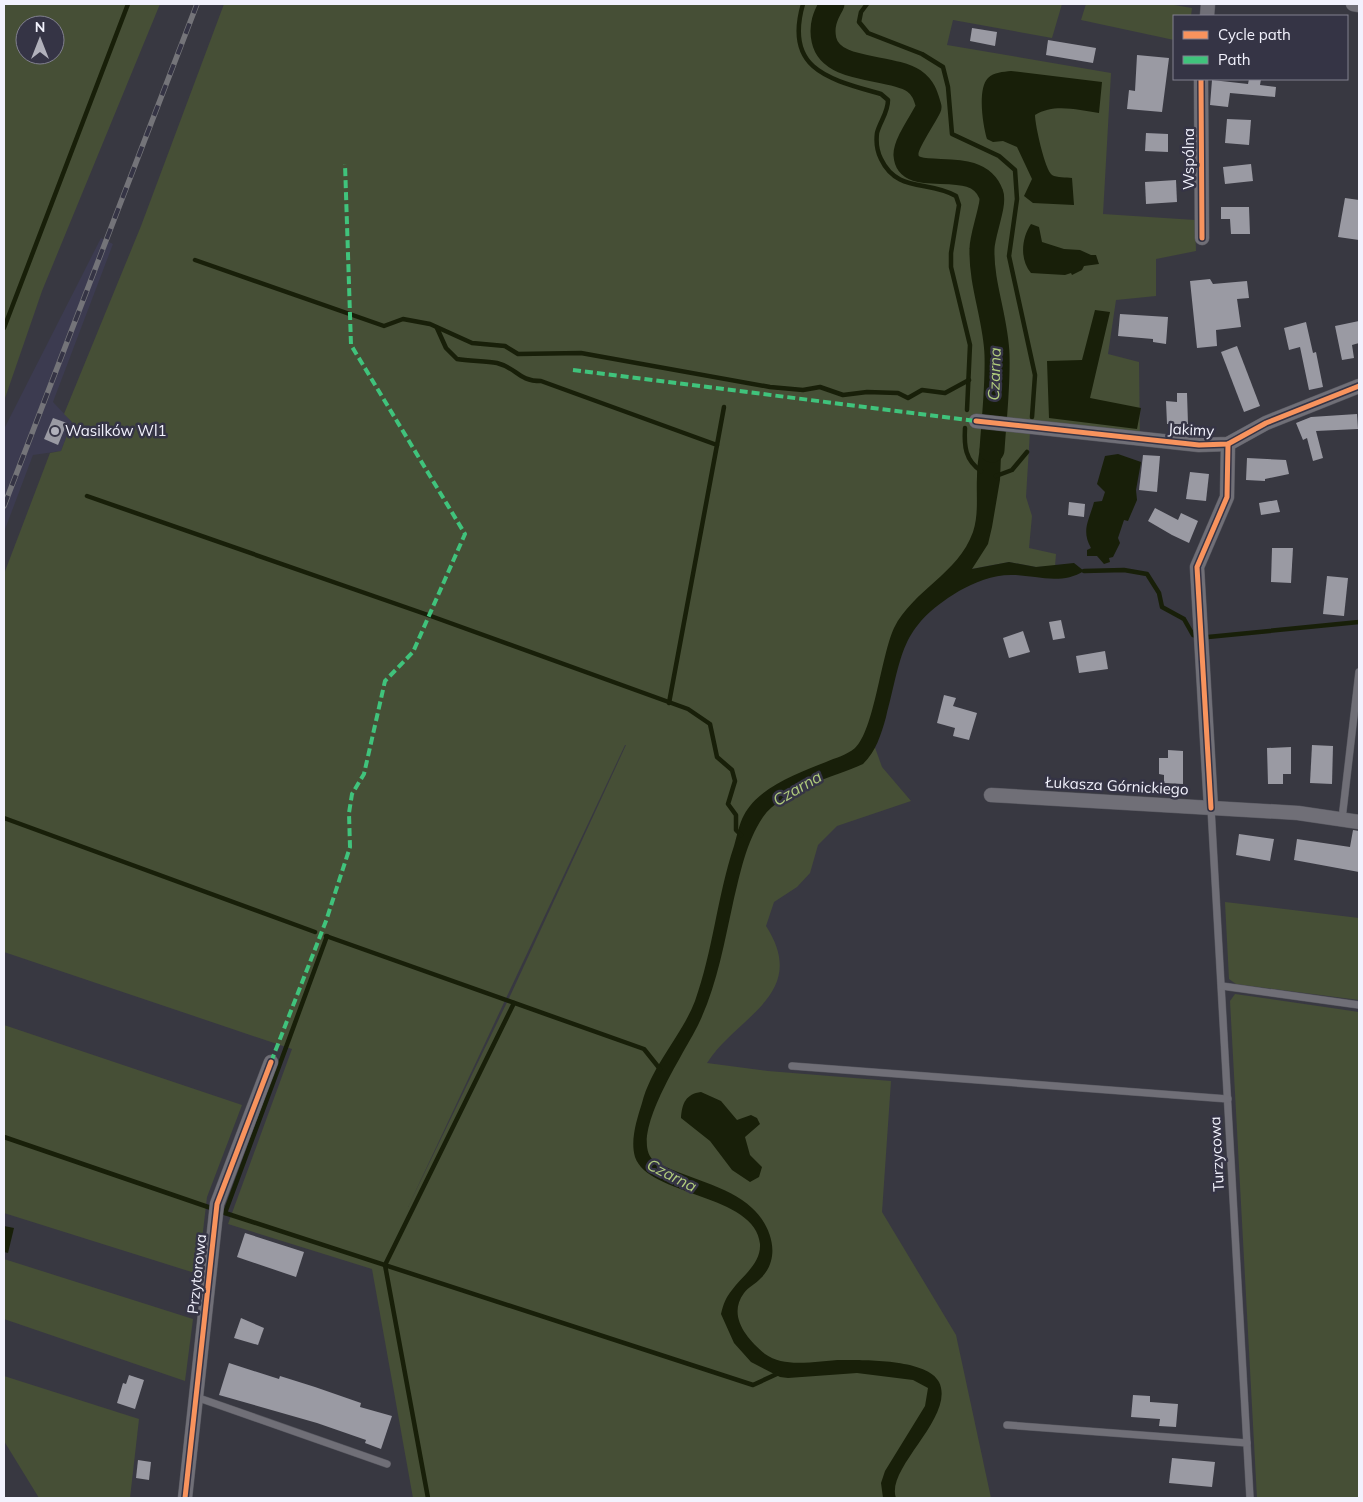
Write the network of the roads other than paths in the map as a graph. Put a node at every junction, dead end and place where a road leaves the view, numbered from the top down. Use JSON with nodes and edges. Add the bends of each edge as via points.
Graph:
{"nodes":[{"id":1,"x":1353,"y":4,"type":"edge"},
{"id":2,"x":1359,"y":4,"type":"edge"},
{"id":3,"x":1201,"y":80,"type":"edge"},
{"id":4,"x":1202,"y":238,"type":"dead end"},
{"id":5,"x":1359,"y":386,"type":"edge"},
{"id":6,"x":976,"y":420,"type":"dead end"},
{"id":7,"x":1228,"y":444,"type":"junction"},
{"id":8,"x":1359,"y":672,"type":"edge"},
{"id":9,"x":991,"y":795,"type":"dead end"},
{"id":10,"x":1212,"y":808,"type":"junction"},
{"id":11,"x":1342,"y":819,"type":"junction"},
{"id":12,"x":1359,"y":822,"type":"edge"},
{"id":13,"x":1222,"y":986,"type":"junction"},
{"id":14,"x":1359,"y":1005,"type":"edge"},
{"id":15,"x":270,"y":1062,"type":"dead end"},
{"id":16,"x":792,"y":1066,"type":"dead end"},
{"id":17,"x":1228,"y":1099,"type":"junction"},
{"id":18,"x":196,"y":1397,"type":"junction"},
{"id":19,"x":1007,"y":1425,"type":"dead end"},
{"id":20,"x":1247,"y":1443,"type":"junction"},
{"id":21,"x":387,"y":1464,"type":"dead end"},
{"id":22,"x":184,"y":1498,"type":"edge"},
{"id":23,"x":1250,"y":1498,"type":"edge"}],
"edges":[{"from":1,"to":2,"type":"street"},
{"from":3,"to":4,"type":"street","name":"Wspólna"},
{"from":5,"to":7,"type":"street","name":"Jakimy","via":[[1266,423]]},
{"from":6,"to":7,"type":"street","name":"Jakimy","via":[[1199,445]]},
{"from":7,"to":10,"type":"street","via":[[1227,497],[1197,567]]},
{"from":8,"to":11,"type":"lane"},
{"from":9,"to":10,"type":"street","name":"Łukasza Górnickiego"},
{"from":10,"to":11,"type":"street","name":"Łukasza Górnickiego"},
{"from":10,"to":13,"type":"lane","name":"Turzycowa"},
{"from":11,"to":12,"type":"street","name":"Łukasza Górnickiego"},
{"from":13,"to":14,"type":"lane"},
{"from":13,"to":17,"type":"lane","name":"Turzycowa"},
{"from":15,"to":18,"type":"street","name":"Przytorowa","via":[[217,1204]]},
{"from":16,"to":17,"type":"lane"},
{"from":17,"to":20,"type":"lane","name":"Turzycowa"},
{"from":18,"to":21,"type":"lane"},
{"from":18,"to":22,"type":"street","name":"Przytorowa"},
{"from":19,"to":20,"type":"lane"},
{"from":20,"to":23,"type":"lane","name":"Turzycowa"}]}
